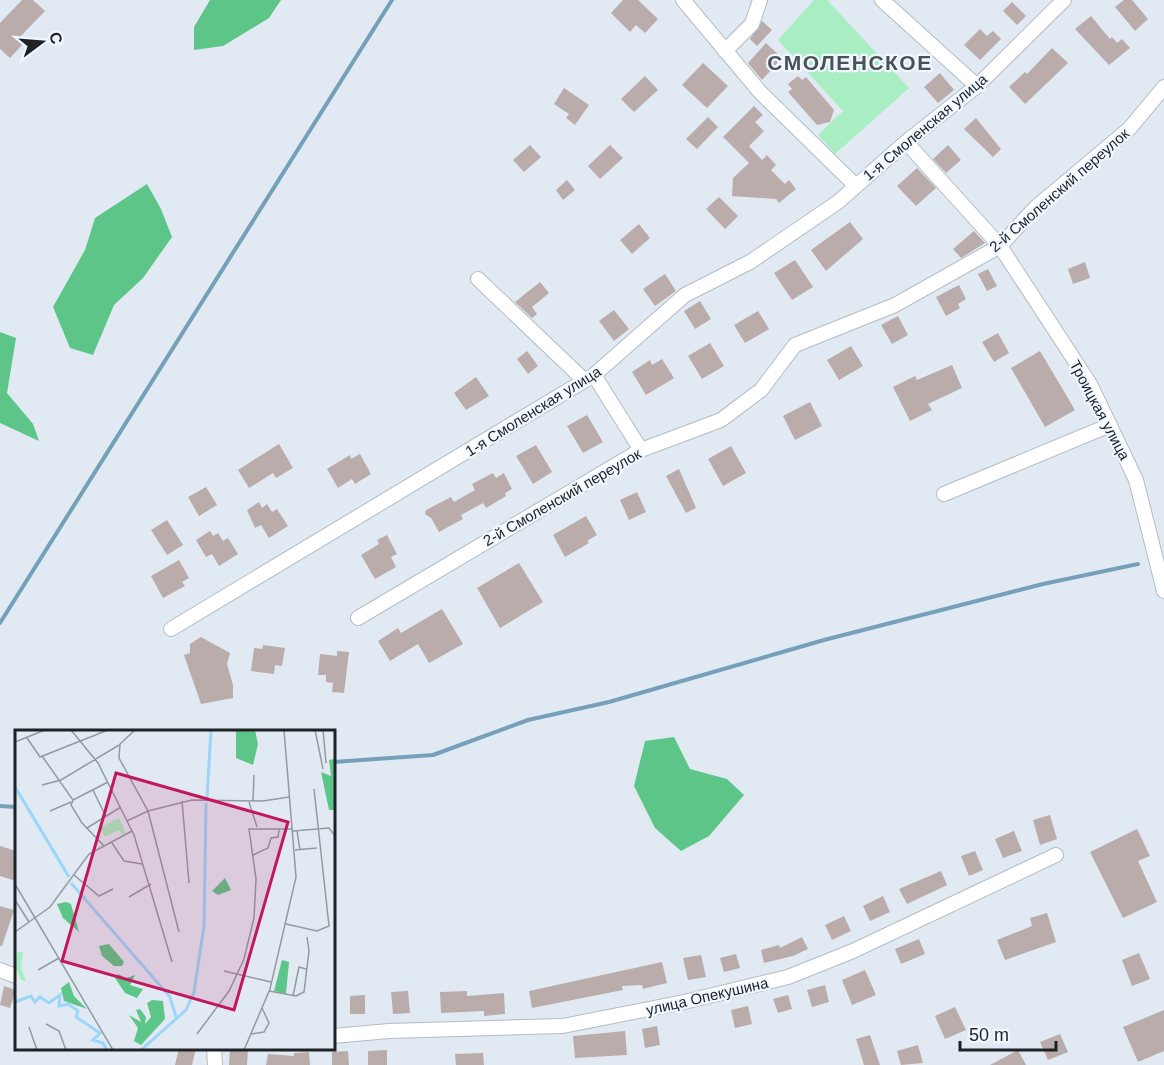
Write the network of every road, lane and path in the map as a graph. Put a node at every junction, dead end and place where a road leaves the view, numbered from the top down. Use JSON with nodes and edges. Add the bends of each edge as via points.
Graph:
{"nodes":[{"id":1,"x":683,"y":0,"type":"edge"},
{"id":2,"x":760,"y":0,"type":"edge"},
{"id":3,"x":882,"y":0,"type":"edge"},
{"id":4,"x":1064,"y":0,"type":"edge"},
{"id":5,"x":725,"y":51,"type":"junction"},
{"id":6,"x":976,"y":86,"type":"junction"},
{"id":7,"x":1164,"y":87,"type":"edge"},
{"id":8,"x":906,"y":142,"type":"junction"},
{"id":9,"x":856,"y":186,"type":"junction"},
{"id":10,"x":1000,"y":246,"type":"junction"},
{"id":11,"x":478,"y":279,"type":"dead end"},
{"id":12,"x":589,"y":378,"type":"junction"},
{"id":13,"x":1110,"y":424,"type":"junction"},
{"id":14,"x":641,"y":450,"type":"junction"},
{"id":15,"x":944,"y":494,"type":"dead end"},
{"id":16,"x":1164,"y":591,"type":"edge"},
{"id":17,"x":358,"y":618,"type":"dead end"},
{"id":18,"x":171,"y":629,"type":"dead end"},
{"id":19,"x":1056,"y":855,"type":"dead end"},
{"id":20,"x":0,"y":970,"type":"edge"},
{"id":21,"x":15,"y":976,"type":"edge"},
{"id":22,"x":334,"y":1036,"type":"edge"},
{"id":23,"x":214,"y":1050,"type":"edge"},
{"id":24,"x":216,"y":1065,"type":"edge"}],
"edges":[{"from":1,"to":5,"type":"street"},
{"from":2,"to":5,"type":"street","via":[[752,24]]},
{"from":3,"to":6,"type":"street"},
{"from":4,"to":6,"type":"street","name":"1-я Смоленская улица"},
{"from":5,"to":9,"type":"street","via":[[760,92]]},
{"from":6,"to":8,"type":"street","name":"1-я Смоленская улица"},
{"from":7,"to":10,"type":"street","name":"2-й Смоленский переулок","via":[[1131,128],[1036,207]]},
{"from":8,"to":9,"type":"street","name":"1-я Смоленская улица"},
{"from":8,"to":10,"type":"street","name":"Троицкая улица"},
{"from":9,"to":12,"type":"street","name":"1-я Смоленская улица","via":[[759,256],[684,295]]},
{"from":10,"to":13,"type":"street","name":"Троицкая улица","via":[[1090,384]]},
{"from":10,"to":14,"type":"street","name":"2-й Смоленский переулок","via":[[895,305],[795,345],[761,390],[721,420]]},
{"from":11,"to":12,"type":"street"},
{"from":12,"to":14,"type":"street"},
{"from":12,"to":18,"type":"street","name":"1-я Смоленская улица"},
{"from":13,"to":15,"type":"street"},
{"from":13,"to":16,"type":"street","name":"Троицкая улица","via":[[1136,480]]},
{"from":14,"to":17,"type":"street","name":"2-й Смоленский переулок"},
{"from":19,"to":22,"type":"street","name":"улица Опекушина","via":[[853,951],[788,977],[563,1026]]},
{"from":20,"to":21,"type":"street"},
{"from":23,"to":24,"type":"street"}]}
